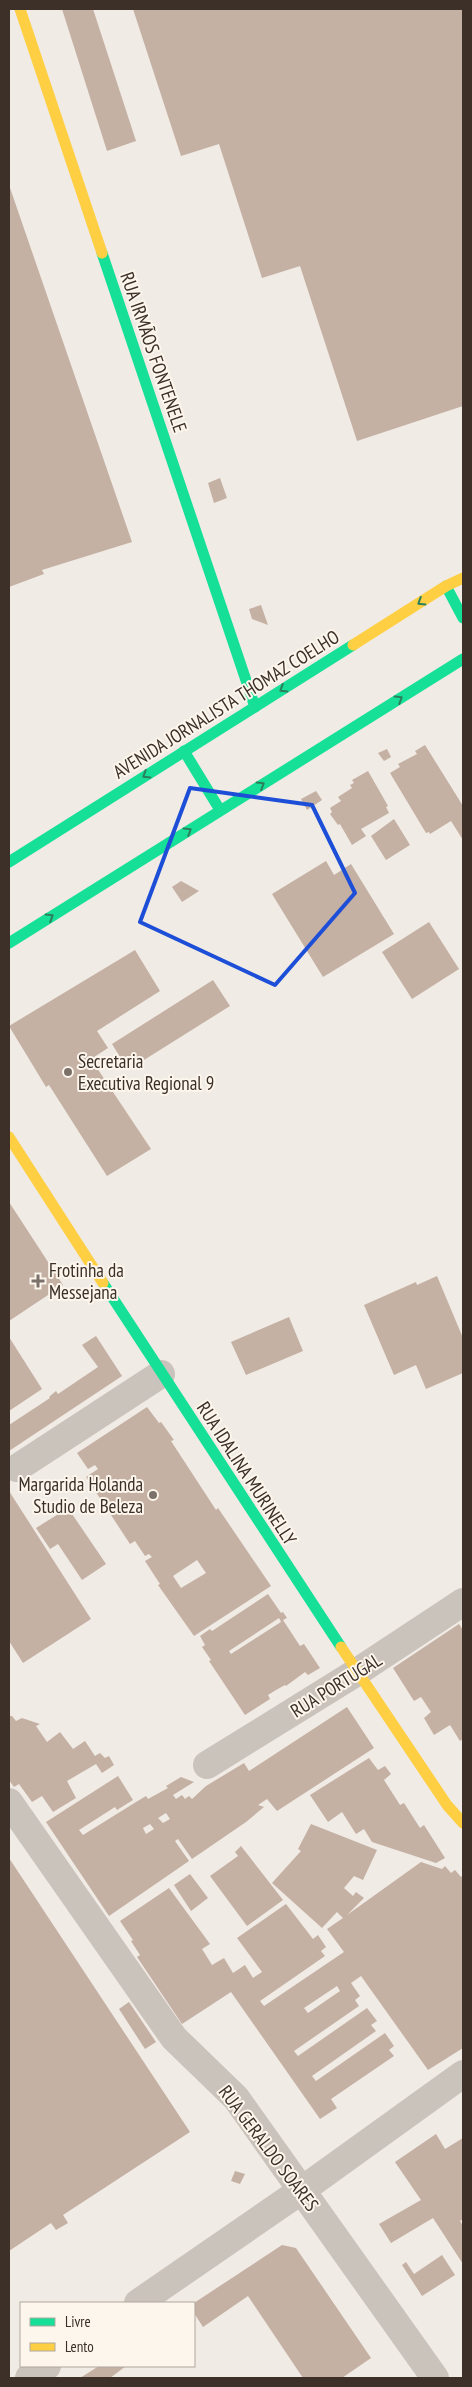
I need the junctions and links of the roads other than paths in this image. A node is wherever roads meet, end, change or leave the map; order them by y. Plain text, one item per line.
1 (20, 9) edge
2 (463, 578) edge
3 (446, 586) junction
4 (463, 618) edge
5 (463, 659) edge
6 (255, 707) junction
7 (184, 751) junction
8 (220, 810) junction
9 (9, 862) edge
10 (9, 943) edge
11 (9, 1137) edge
12 (161, 1374) junction
13 (17, 1468) dead end
14 (463, 1602) edge
15 (357, 1672) junction
16 (207, 1764) dead end
17 (9, 1802) edge
18 (463, 1823) edge
19 (463, 2074) edge
20 (302, 2190) junction
21 (139, 2302) edge
22 (46, 2367) edge
23 (29, 2378) edge
24 (435, 2378) edge

1 - 6 street, RUA IRMÃOS FONTENELE
2 - 3 street, AVENIDA JORNALISTA THOMAZ COELHO
3 - 4 street
3 -> 6 street, AVENIDA JORNALISTA THOMAZ COELHO
8 -> 5 street
6 - 7 street, AVENIDA JORNALISTA THOMAZ COELHO
7 - 8 street
7 -> 9 street, AVENIDA JORNALISTA THOMAZ COELHO
10 -> 8 street
11 - 12 street, RUA IDALINA MURINELLY
12 - 13 street
12 - 15 street, RUA IDALINA MURINELLY
14 - 15 street, RUA PORTUGAL
15 - 16 street, RUA PORTUGAL
15 - 18 street, RUA IDALINA MURINELLY
17 - 20 street, RUA GERALDO SOARES
19 - 20 street
20 - 21 street
20 - 24 street, RUA GERALDO SOARES
22 - 23 street

